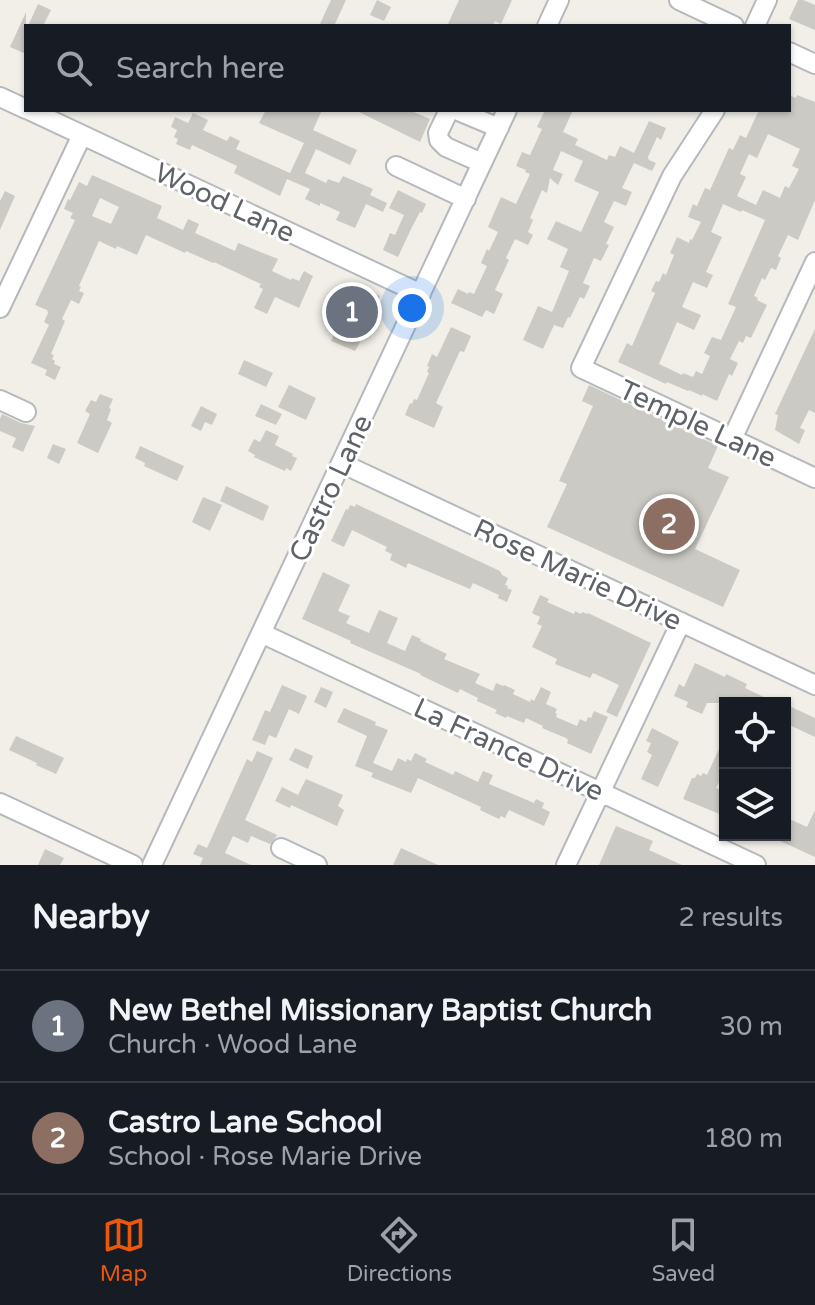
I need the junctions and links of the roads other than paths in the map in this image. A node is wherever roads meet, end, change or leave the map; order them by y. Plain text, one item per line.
1 (559, 0) edge
2 (679, 0) edge
3 (767, 0) edge
4 (548, 24) edge
5 (730, 24) edge
6 (756, 24) edge
7 (791, 53) edge
8 (815, 64) edge
9 (0, 97) edge
10 (24, 108) edge
11 (33, 112) edge
12 (448, 112) edge
13 (461, 112) edge
14 (506, 112) edge
15 (714, 112) edge
16 (499, 128) junction
17 (82, 135) junction
18 (482, 163) junction
19 (396, 166) dead end
20 (466, 199) junction
21 (815, 262) edge
22 (421, 294) junction
23 (0, 308) edge
24 (0, 400) edge
25 (26, 412) dead end
26 (732, 439) junction
27 (341, 463) junction
28 (815, 478) edge
29 (681, 622) junction
30 (261, 633) junction
31 (815, 685) edge
32 (601, 792) junction
33 (0, 803) edge
34 (281, 848) dead end
35 (133, 865) edge
36 (152, 865) edge
37 (317, 865) edge
38 (566, 865) edge
39 (756, 865) edge

1 - 4 street
2 - 5 street
3 - 6 street
7 - 8 street
9 - 10 street, Wood Lane
11 - 17 street, Wood Lane
12 - 18 street
13 - 16 street
14 - 16 street, Castro Lane
15 - 26 street, Temple Lane
16 - 18 street, Castro Lane
17 - 22 street, Wood Lane
17 - 23 street
18 - 20 street, Castro Lane
19 - 20 street
20 - 22 street, Castro Lane
21 - 26 street
22 - 27 street, Castro Lane
24 - 25 street
26 - 28 street, Temple Lane
27 - 29 street, Rose Marie Drive
27 - 30 street, Castro Lane
29 - 31 street, Rose Marie Drive
29 - 32 street
30 - 32 street, La France Drive
30 - 36 street, Castro Lane
32 - 38 street
32 - 39 street, La France Drive
33 - 35 street
34 - 37 street

